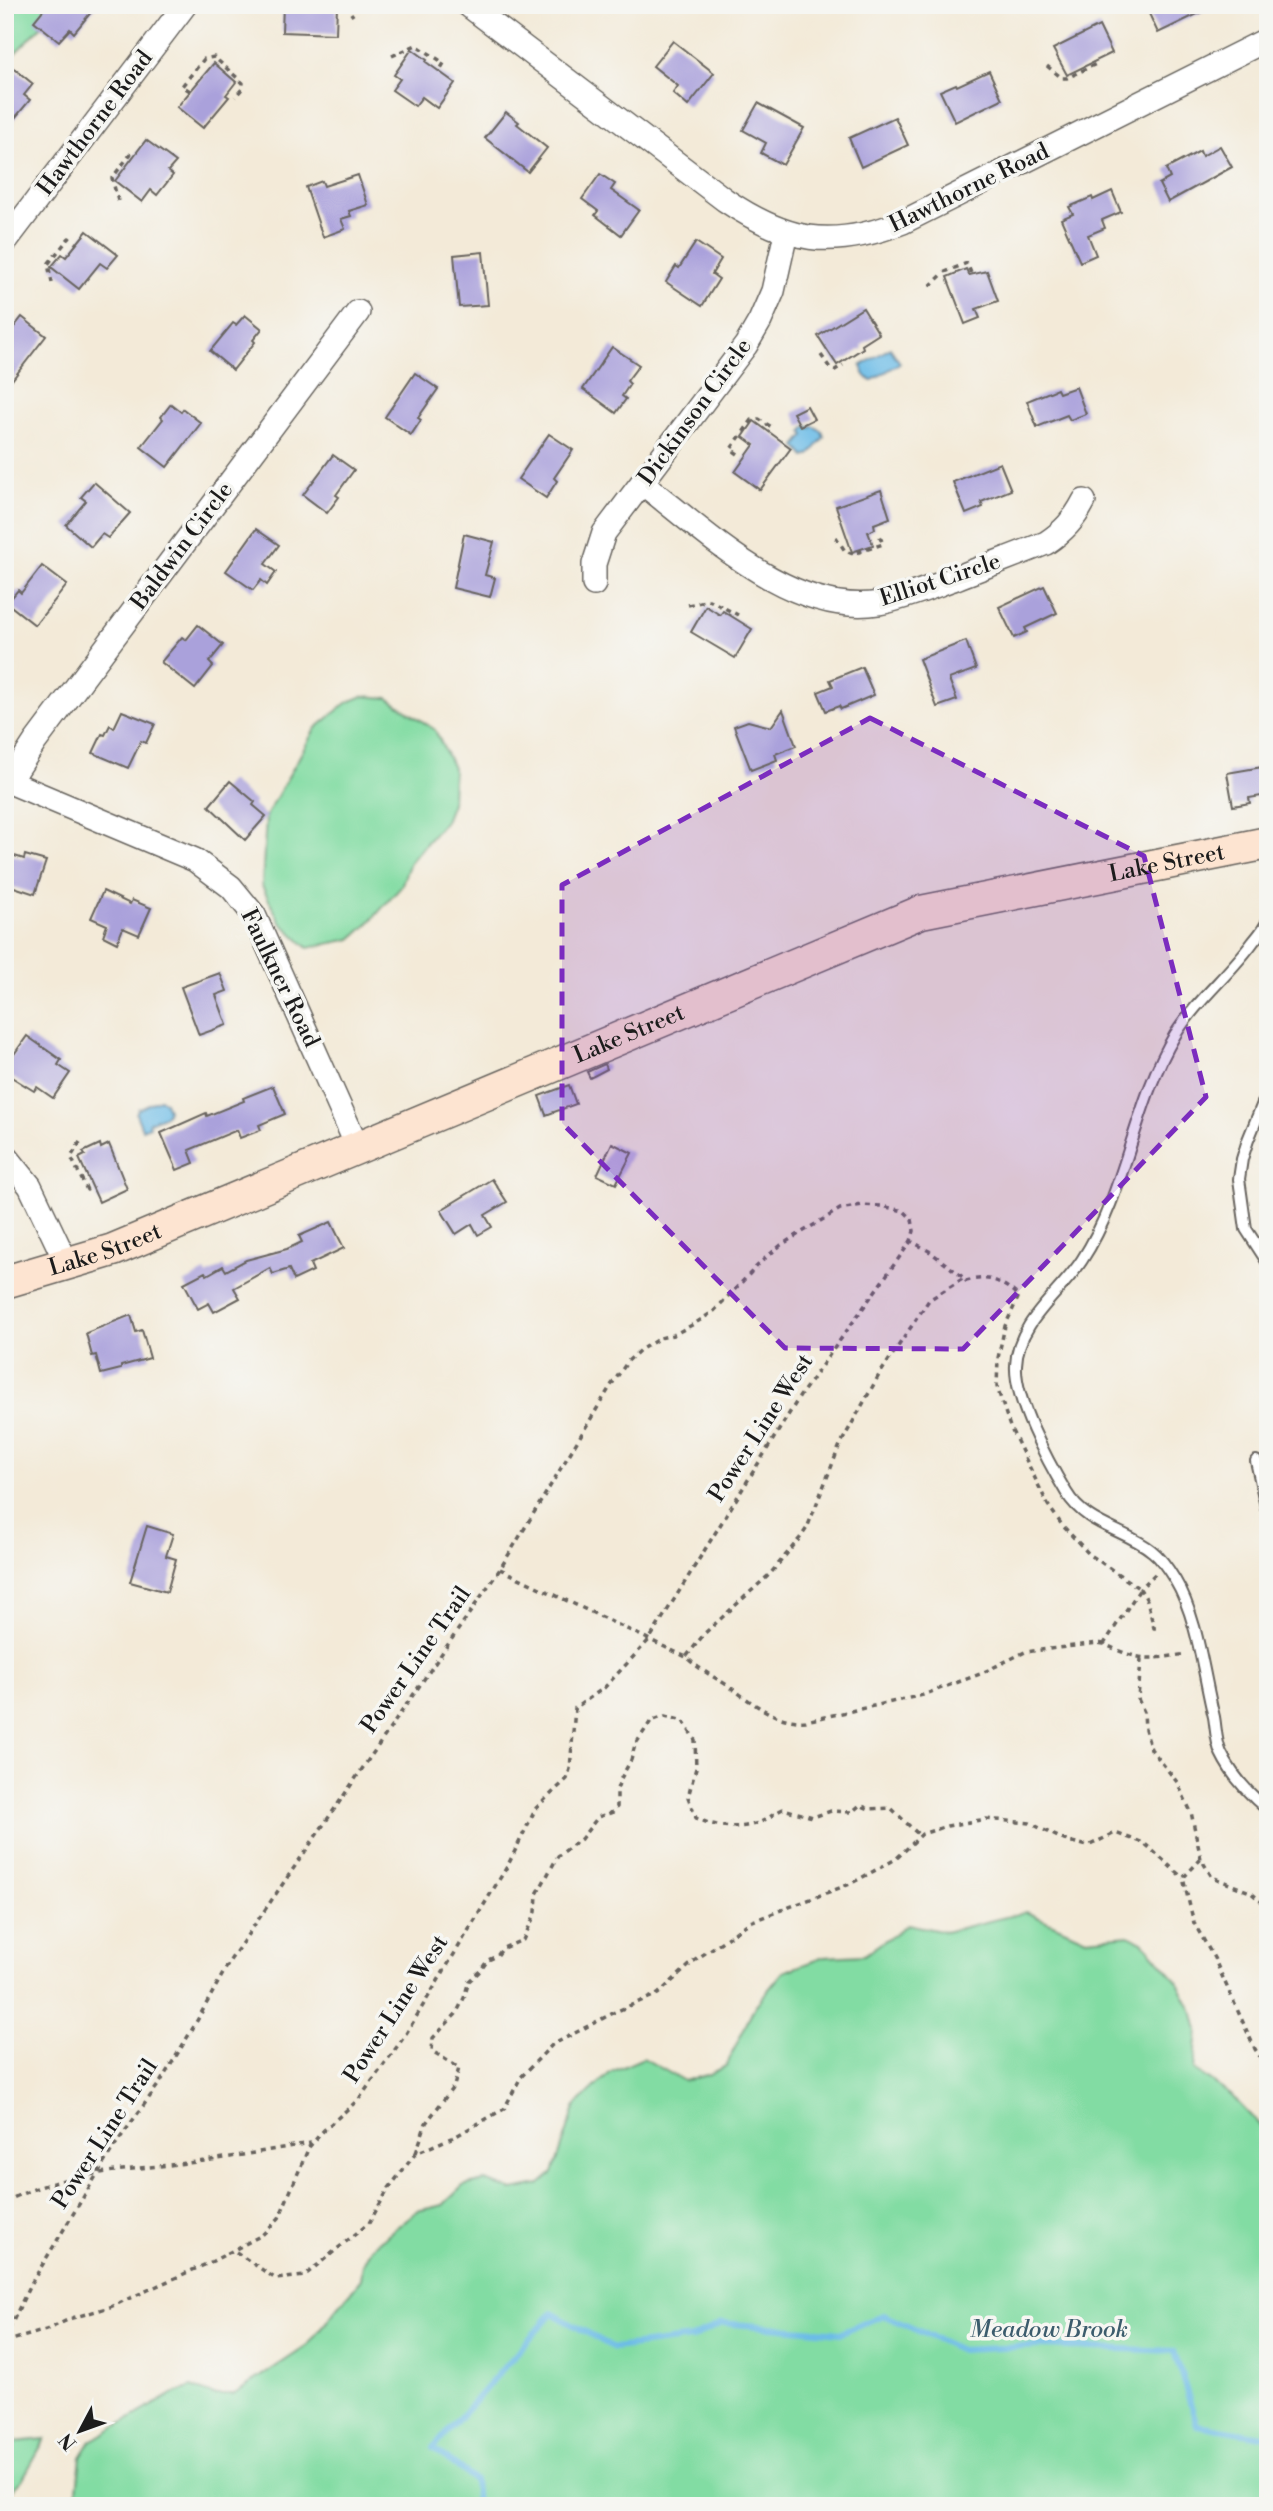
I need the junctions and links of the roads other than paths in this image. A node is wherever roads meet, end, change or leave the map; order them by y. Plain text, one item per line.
1 (185, 5) edge
2 (468, 5) edge
3 (1268, 39) edge
4 (786, 233) junction
5 (5, 242) edge
6 (358, 312) dead end
7 (642, 483) junction
8 (1084, 501) dead end
9 (594, 584) dead end
10 (7, 781) edge
11 (1268, 843) edge
12 (1268, 920) edge
13 (1268, 1091) edge
14 (358, 1148) junction
15 (5, 1155) edge
16 (1268, 1263) edge
17 (67, 1264) junction
18 (5, 1282) edge
19 (1256, 1461) dead end
20 (1268, 1516) edge
21 (1268, 1810) edge

1 - 5 street, Hawthorne Road
2 - 4 street, Hawthorne Road
3 - 4 street, Hawthorne Road
4 - 7 street, Dickinson Circle
6 - 10 street, Baldwin Circle
7 - 8 street, Elliot Circle
7 - 9 street, Dickinson Circle
10 - 14 street, Faulkner Road
11 - 14 main road, Lake Street
12 - 21 lane
13 - 16 lane
14 - 17 main road, Lake Street
15 - 17 street
17 - 18 main road, Lake Street
19 - 20 lane

